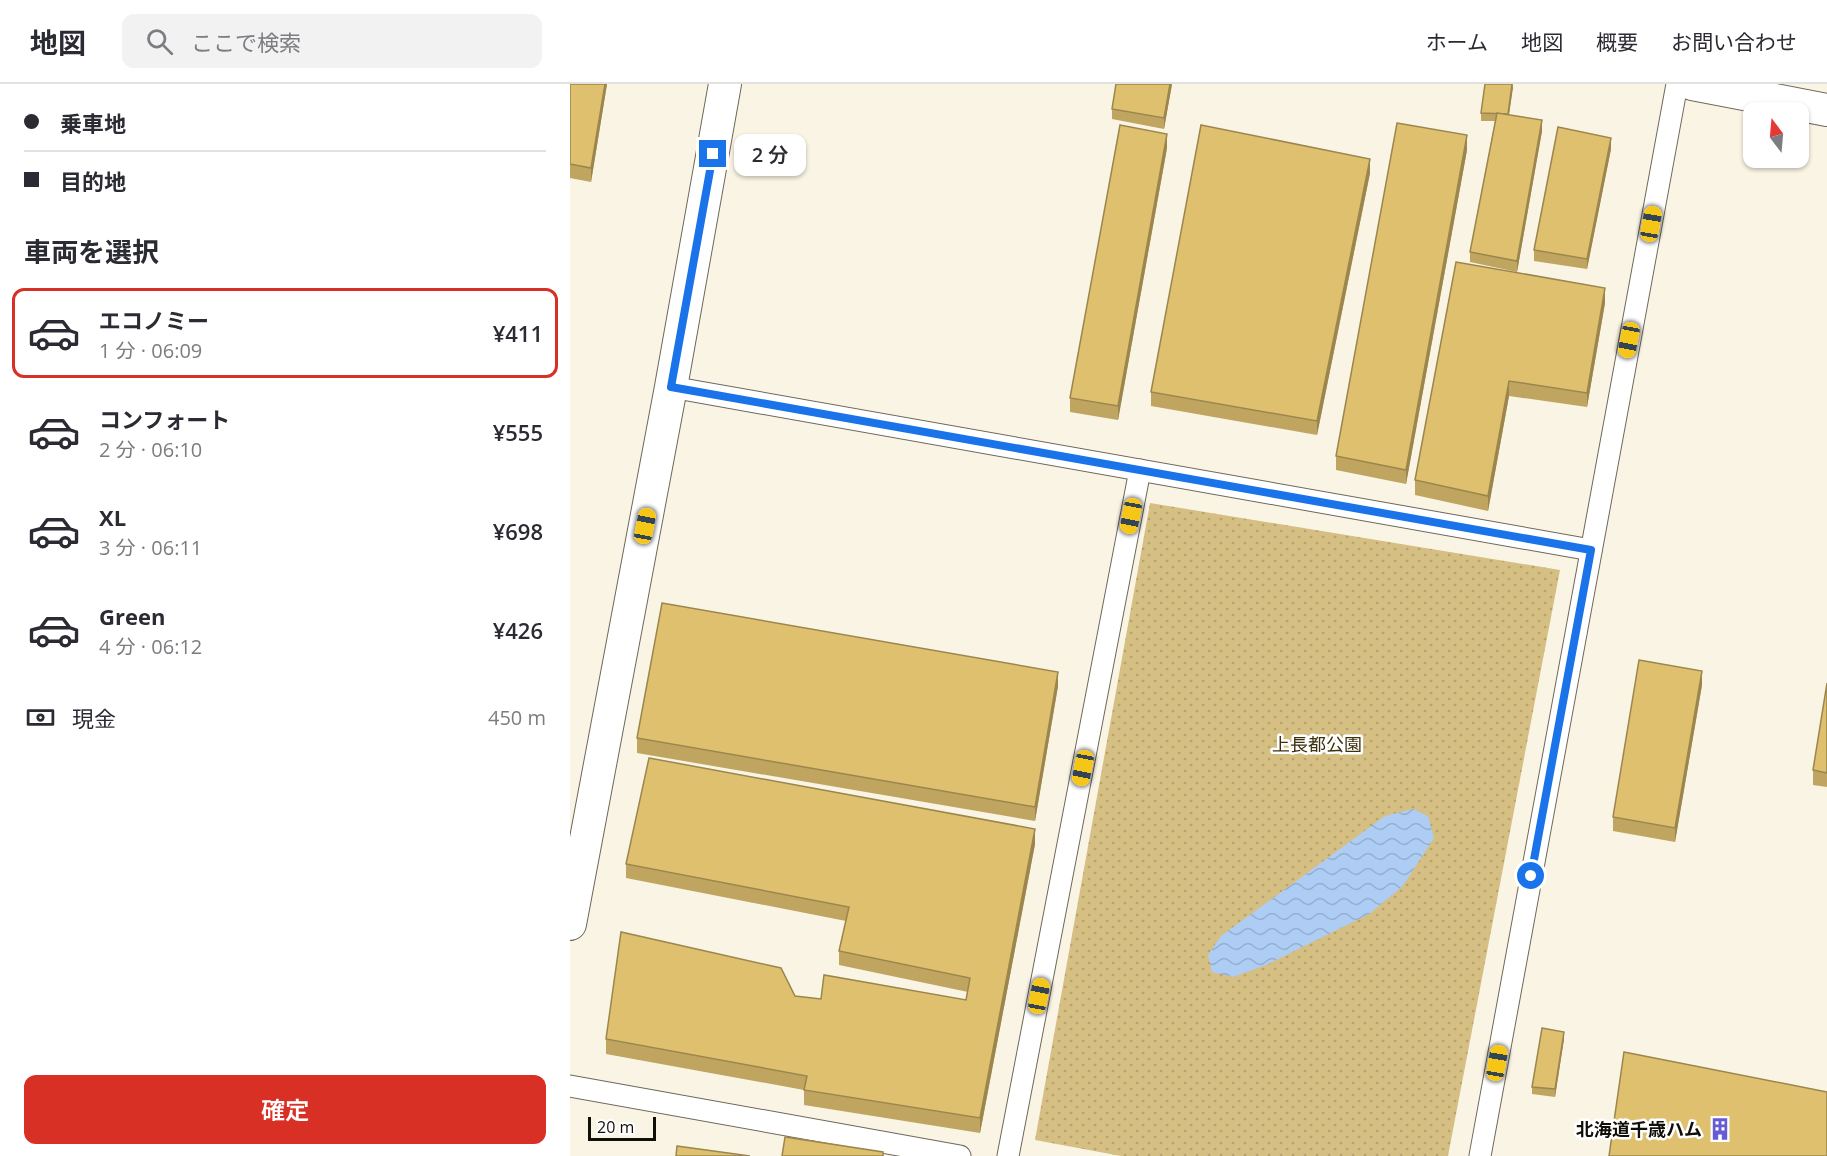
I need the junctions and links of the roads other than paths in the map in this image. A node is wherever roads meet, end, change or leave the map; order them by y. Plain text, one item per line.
1 (725, 84) edge
2 (1677, 84) edge
3 (1692, 84) edge
4 (1827, 110) edge
5 (671, 387) junction
6 (1140, 470) junction
7 (1591, 550) junction
8 (575, 870) edge
9 (570, 924) edge
10 (570, 1086) edge
11 (960, 1156) edge
12 (1008, 1156) edge
13 (1480, 1156) edge

1 - 5 street
2 - 7 street
3 - 4 street
5 - 6 street
5 - 8 street
6 - 7 street
6 - 12 street
7 - 13 street
8 - 9 street
10 - 11 street

